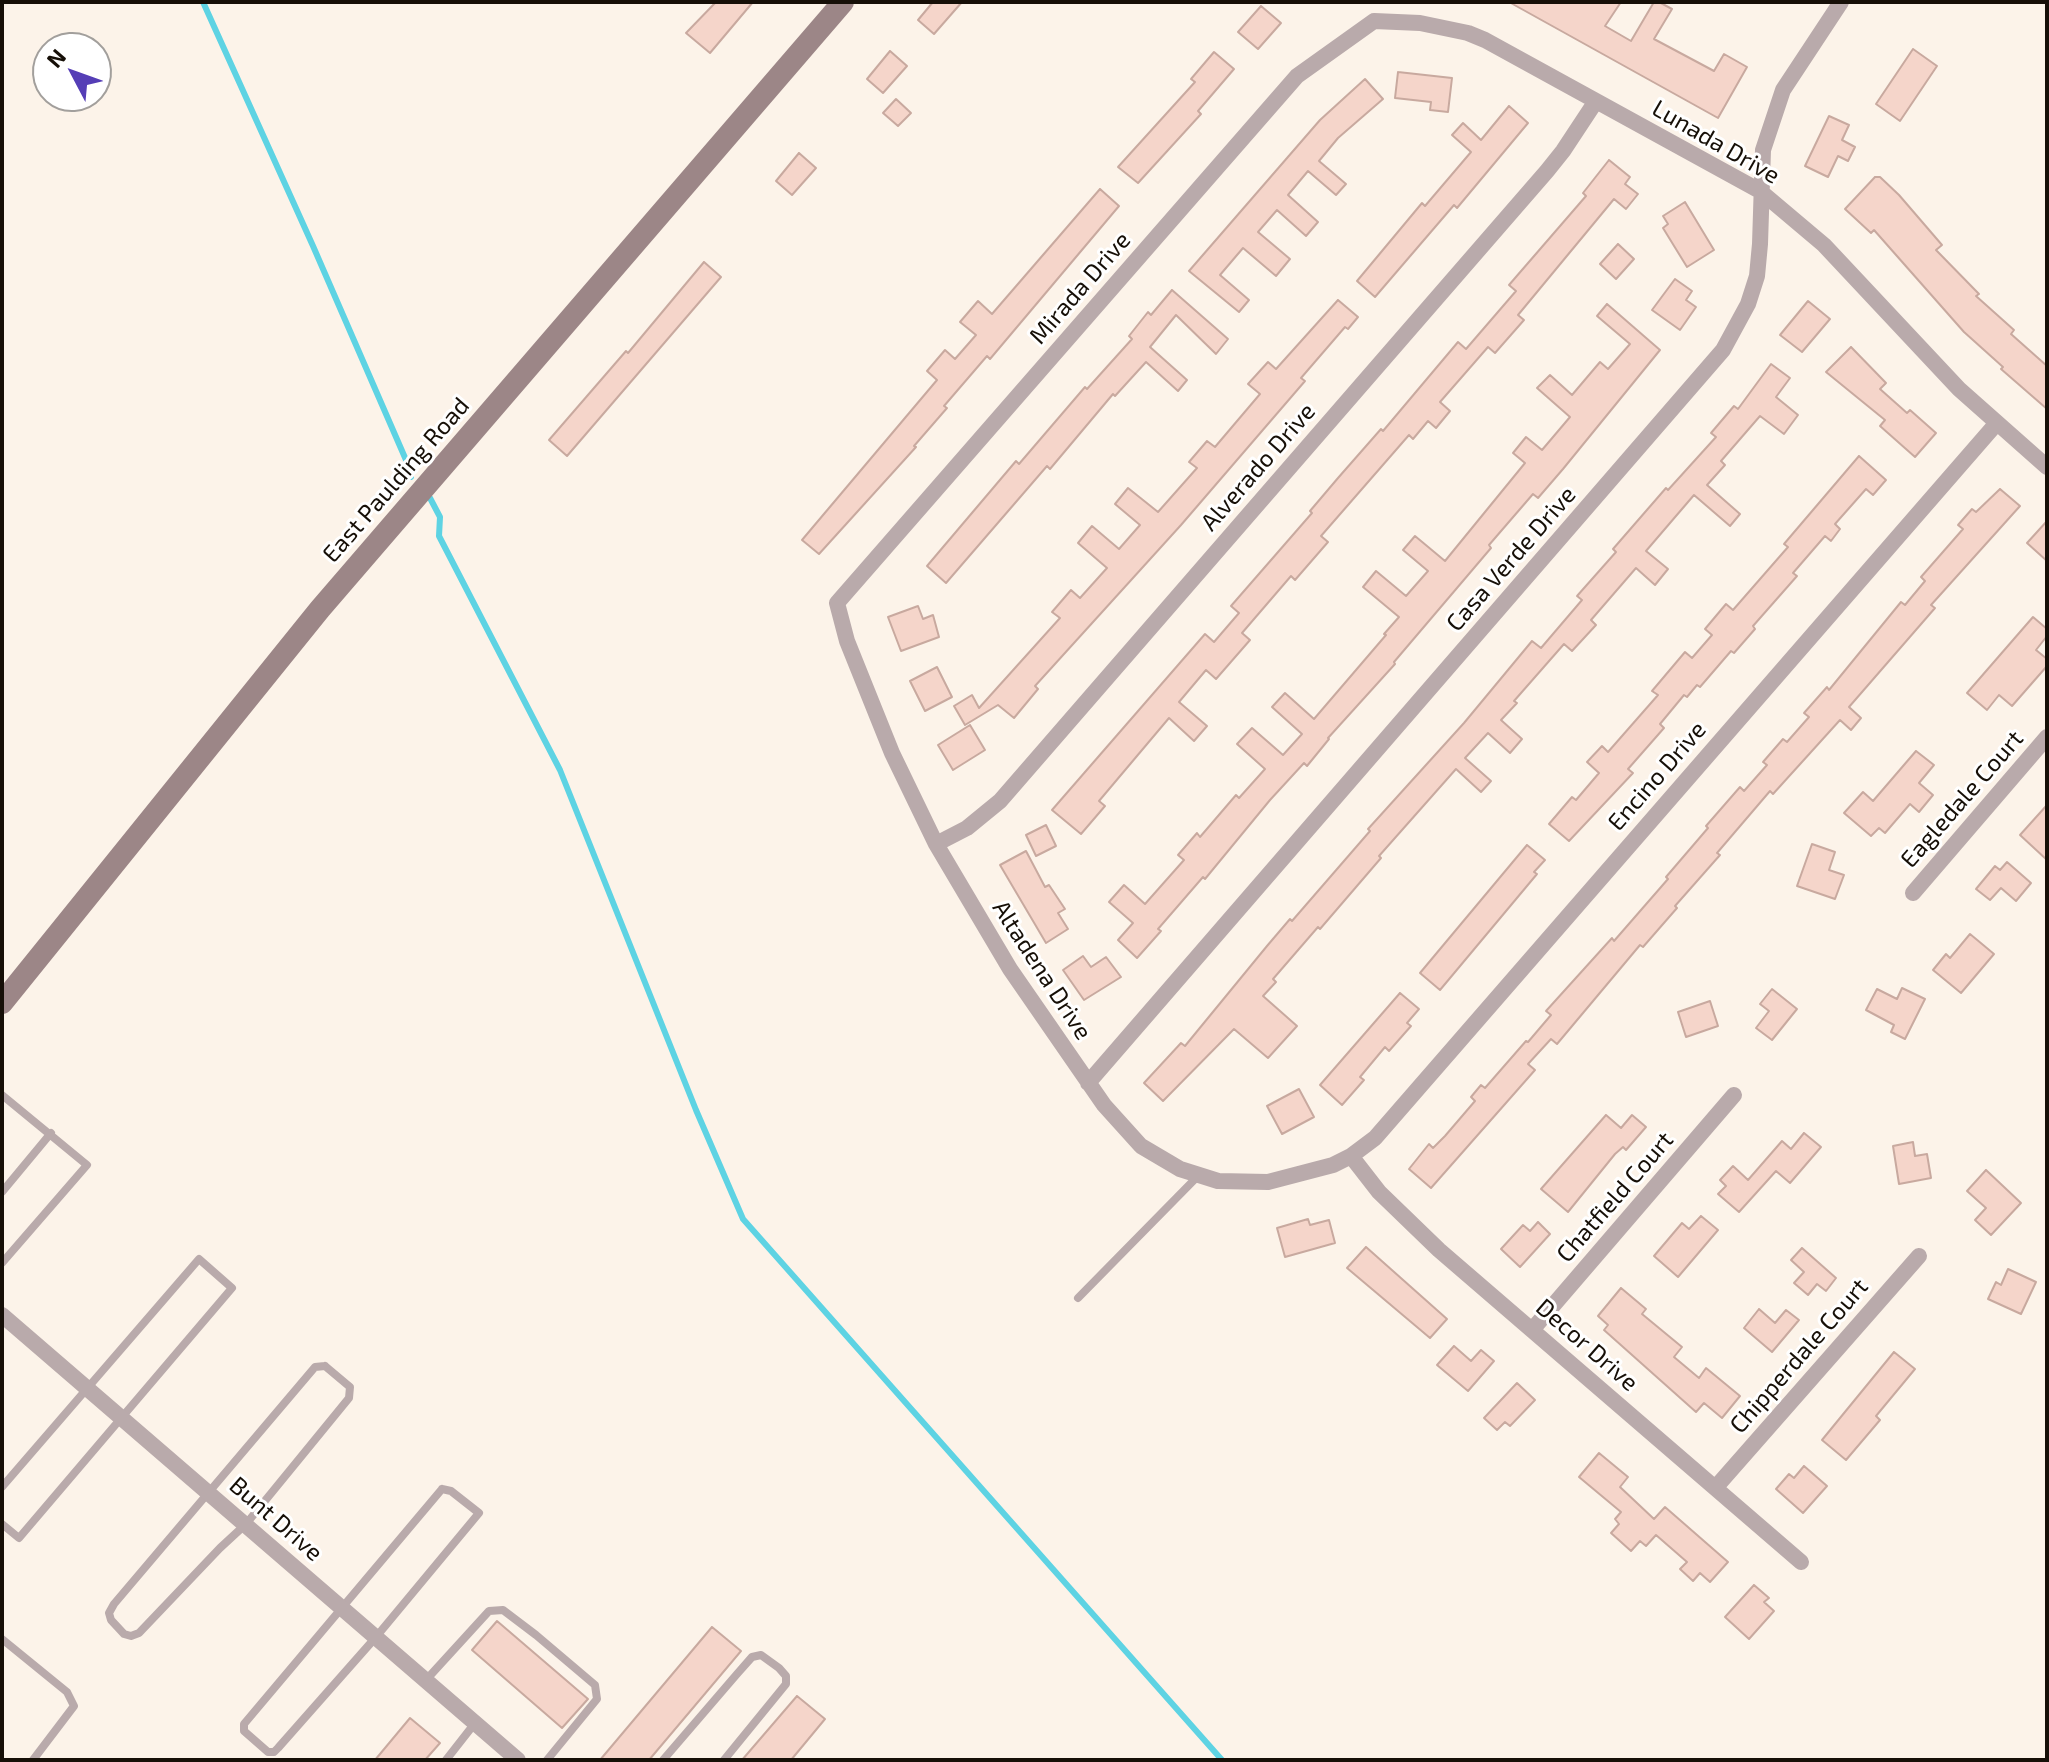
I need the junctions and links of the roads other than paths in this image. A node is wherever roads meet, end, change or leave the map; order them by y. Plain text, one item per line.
1 (843, 2) edge
2 (1841, 2) edge
3 (1374, 21) joint
4 (1596, 101) junction
5 (1760, 191) junction
6 (1996, 424) junction
7 (2047, 467) edge
8 (837, 603) joint
9 (2047, 737) edge
10 (936, 844) junction
11 (1913, 893) dead end
12 (2, 1003) edge
13 (1088, 1083) junction
14 (2, 1095) edge
15 (1734, 1095) dead end
16 (51, 1133) junction
17 (1351, 1156) junction
18 (1199, 1176) junction
19 (2, 1192) edge
20 (1919, 1256) dead end
21 (2, 1263) edge
22 (1078, 1298) dead end
23 (2, 1315) edge
24 (1532, 1330) junction
25 (89, 1388) junction
26 (122, 1417) junction
27 (2, 1487) edge
28 (1716, 1487) junction
29 (209, 1492) junction
30 (2, 1524) edge
31 (246, 1524) junction
32 (1801, 1562) dead end
33 (341, 1607) junction
34 (376, 1637) junction
35 (2, 1639) edge
36 (426, 1680) junction
37 (475, 1722) junction
38 (510, 1757) edge
39 (33, 1760) edge
40 (446, 1760) edge
41 (547, 1760) edge
42 (663, 1760) edge
43 (724, 1760) edge

1 - 12 main road, East Paulding Road
2 - 5 street, Casa Verde Drive
3 - 4 street, Lunada Drive
3 - 8 street, Mirada Drive
4 - 5 street, Lunada Drive
4 - 10 street, Alverado Drive
5 - 6 street, Lunada Drive
5 - 13 street, Casa Verde Drive
6 - 7 street, Lunada Drive
6 - 17 street, Encino Drive
8 - 10 street, Altadena Drive
9 - 11 street, Eagledale Court
10 - 13 street, Altadena Drive
13 - 18 street, Altadena Drive
14 - 16 lane
15 - 24 street, Chatfield Court
16 - 19 lane
16 - 21 lane
17 - 18 street, Altadena Drive
17 - 24 street, Decor Drive
18 - 22 lane
20 - 28 street, Chipperdale Court
23 - 25 street, Bunt Drive
24 - 28 street, Decor Drive
25 - 26 street, Bunt Drive
25 - 26 lane
25 - 27 lane
26 - 29 street, Bunt Drive
26 - 30 lane
28 - 32 street, Decor Drive
29 - 31 street, Bunt Drive
29 - 31 lane
29 - 31 lane
31 - 33 street, Bunt Drive
33 - 34 street, Bunt Drive
33 - 34 lane
33 - 34 lane
34 - 36 street, Bunt Drive
35 - 39 lane
36 - 37 street, Bunt Drive
36 - 41 lane
37 - 38 street, Bunt Drive
37 - 40 lane
42 - 43 lane

